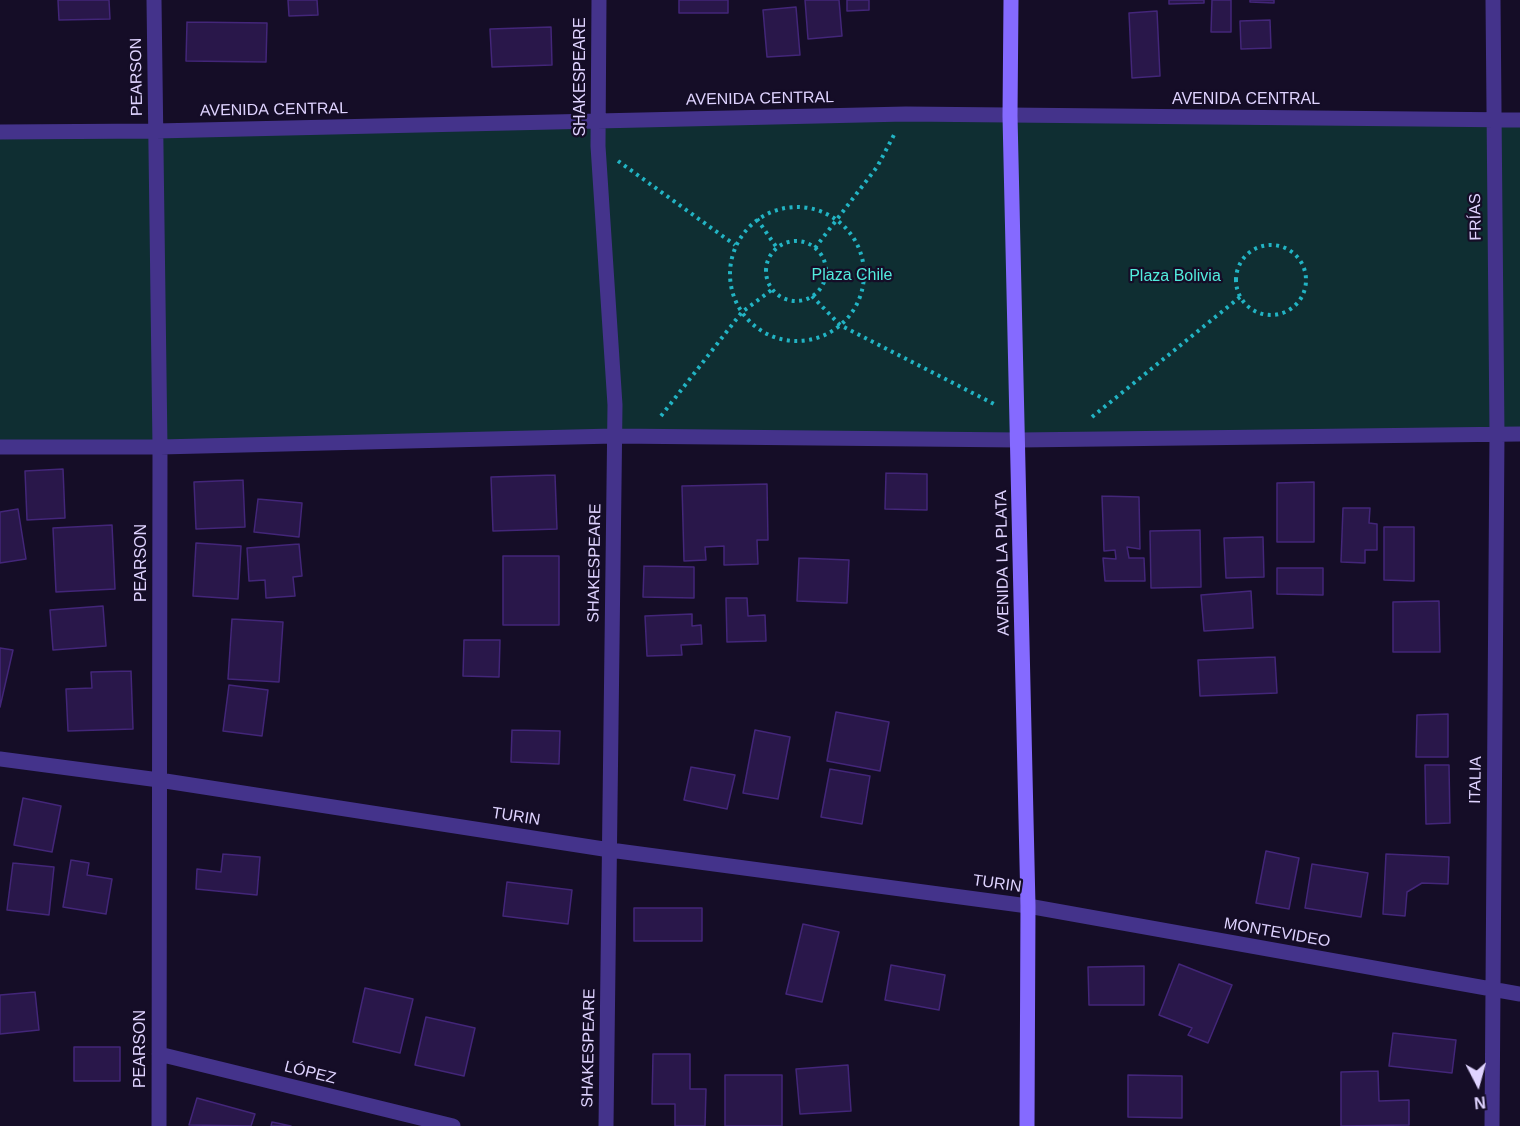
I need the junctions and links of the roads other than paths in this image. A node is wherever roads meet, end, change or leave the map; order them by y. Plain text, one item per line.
1 (154, 0) edge
2 (599, 0) edge
3 (1011, 0) edge
4 (1493, 0) edge
5 (1010, 117) junction
6 (1493, 119) junction
7 (599, 120) junction
8 (1520, 120) edge
9 (156, 131) junction
10 (0, 132) edge
11 (1497, 434) junction
12 (1520, 434) edge
13 (614, 436) junction
14 (1018, 440) junction
15 (0, 447) edge
16 (160, 447) junction
17 (0, 759) edge
18 (159, 780) junction
19 (610, 850) junction
20 (1028, 906) junction
21 (1492, 990) junction
22 (1520, 994) edge
23 (159, 1054) junction
24 (159, 1126) edge
25 (453, 1126) edge
26 (606, 1126) edge
27 (1027, 1126) edge
28 (1492, 1126) edge

1 - 9 street, PEARSON
2 - 7 street, SHAKESPEARE
3 - 5 main road, AVENIDA LA PLATA
4 - 6 street, FRÍAS
5 - 6 street, AVENIDA CENTRAL
5 - 7 street, AVENIDA CENTRAL
5 - 14 main road, AVENIDA LA PLATA
6 - 8 street, AVENIDA CENTRAL
6 - 11 street, FRÍAS
7 - 9 street, AVENIDA CENTRAL
7 - 13 street, SHAKESPEARE
9 - 10 street, AVENIDA CENTRAL
9 - 16 street, PEARSON
11 - 12 street
11 - 14 street
11 - 21 street, ITALIA
13 - 14 street
13 - 16 street
13 - 19 street, SHAKESPEARE
14 - 20 main road, AVENIDA LA PLATA
15 - 16 street
16 - 18 street, PEARSON
17 - 18 street, TURIN
18 - 19 street, TURIN
18 - 23 street, PEARSON
19 - 20 street, TURIN
19 - 26 street, SHAKESPEARE
20 - 21 street, MONTEVIDEO
20 - 27 main road, AVENIDA LA PLATA
21 - 22 street, MONTEVIDEO
21 - 28 street, ITALIA
23 - 24 street, PEARSON
23 - 25 street, LÓPEZ

